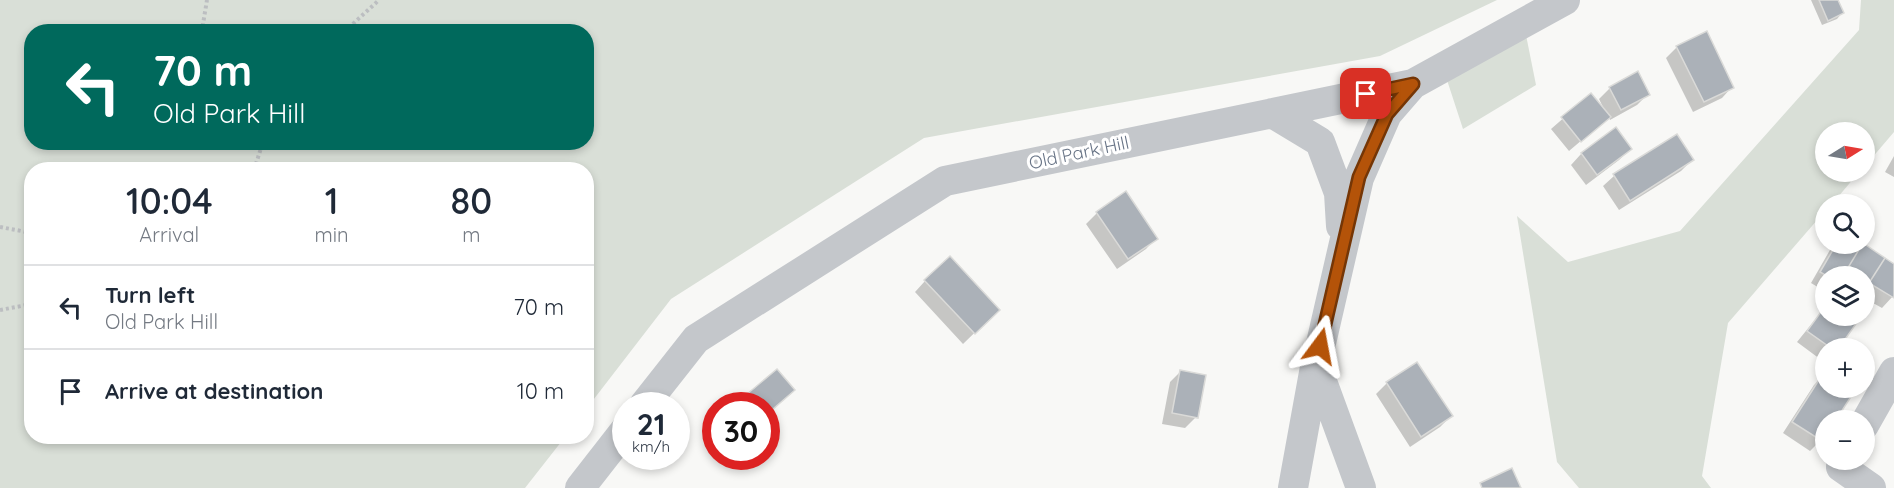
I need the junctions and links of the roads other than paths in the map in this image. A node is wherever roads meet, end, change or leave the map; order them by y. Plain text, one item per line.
1 (1565, 0) edge
2 (1413, 84) junction
3 (1272, 113) junction
4 (1342, 247) junction
5 (1316, 365) junction
6 (1894, 372) edge
7 (654, 392) edge
8 (1872, 410) edge
9 (612, 447) edge
10 (1845, 470) edge
11 (580, 488) edge
12 (1293, 488) edge
13 (1361, 488) edge
14 (1871, 488) edge

1 - 2 street, Old Park Hill
2 - 3 street, Old Park Hill
2 - 4 street
3 - 4 street
3 - 7 street, Old Park Hill
4 - 5 street
5 - 12 street
5 - 13 street
6 - 8 street
9 - 11 street
10 - 14 street

